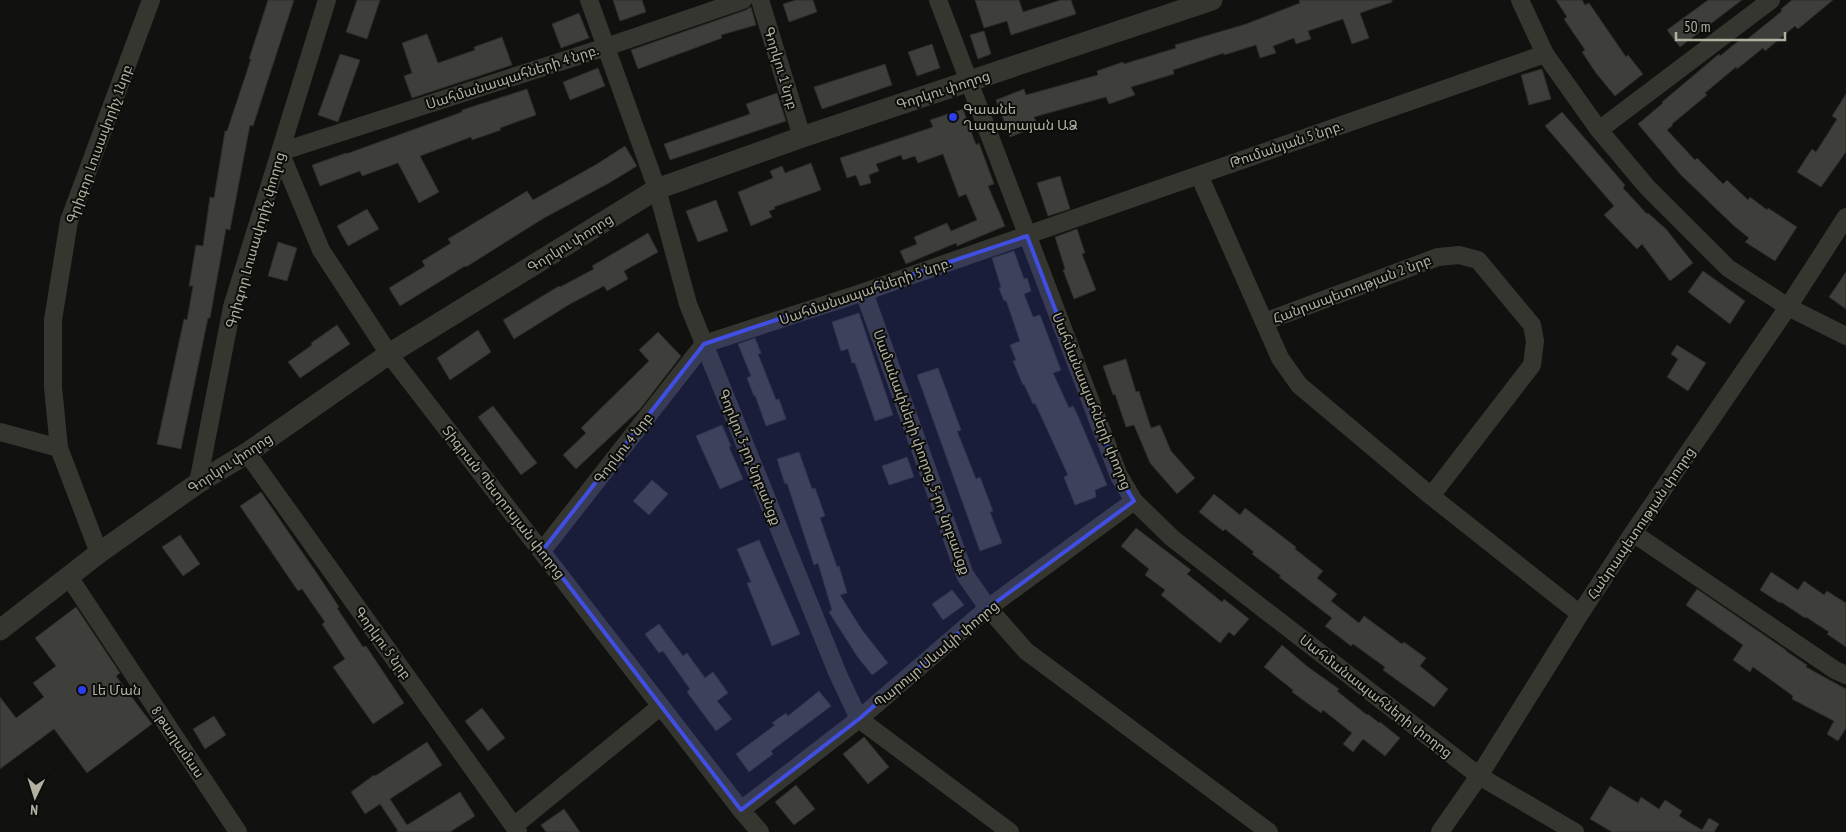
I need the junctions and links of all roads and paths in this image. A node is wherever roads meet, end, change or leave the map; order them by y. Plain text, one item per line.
1 (151, 0) edge
2 (327, 0) edge
3 (589, 0) edge
4 (743, 0) edge
5 (760, 0) edge
6 (938, 0) edge
7 (1212, 0) edge
8 (1520, 0) edge
9 (1771, 0) edge
10 (606, 47) junction
11 (1545, 54) junction
12 (969, 82) junction
13 (1599, 130) junction
14 (802, 137) junction
15 (280, 152) junction
16 (1198, 175) junction
17 (657, 189) junction
18 (1846, 217) edge
19 (1027, 236) junction
20 (864, 292) junction
21 (1788, 308) junction
22 (1264, 322) junction
23 (1846, 336) edge
24 (704, 344) junction
25 (389, 354) junction
26 (0, 432) edge
27 (59, 448) junction
28 (247, 454) junction
29 (198, 483) junction
30 (1431, 496) junction
31 (1134, 501) junction
32 (1633, 533) junction
33 (542, 551) junction
34 (99, 552) junction
35 (69, 577) junction
36 (988, 608) junction
37 (1580, 614) junction
38 (0, 630) edge
39 (1846, 675) edge
40 (661, 706) junction
41 (859, 719) junction
42 (1479, 776) junction
43 (741, 810) junction
44 (516, 829) edge
45 (238, 832) edge
46 (760, 832) edge
47 (1010, 832) edge
48 (1269, 832) edge
49 (1440, 832) edge
50 (1575, 832) edge

1 - 27 street, Գրիգոր Լուսավորիչ 1նրբ
2 - 15 street, Գրիգոր Լուսավորիչ փողոց
3 - 10 street, Գորկու 3-րդ նրբանցք
4 - 10 street, Սահմանապահների 4 նրբ.
5 - 14 street, Գորկու 1 նրբ
6 - 12 street, Սահմանապահների փողոց
7 - 12 street, Գորկու փողոց
8 - 11 street
9 - 13 street
10 - 15 street, Սահմանապահների 4 նրբ.
10 - 17 street, Գորկու 3-րդ նրբանցք
11 - 13 street
11 - 16 street, Թումանյան 5 նրբ.
12 - 14 street, Գորկու փողոց
12 - 19 street, Սահմանապահների փողոց
13 - 21 street
14 - 17 street, Գորկու փողոց
15 - 25 street, Տիգրան Պետրոսյան փողոց
15 - 29 street, Գրիգոր Լուսավորիչ փողոց
16 - 19 street, Թումանյան 5 նրբ.
16 - 22 street, Հանրապետության 2 նրբ
17 - 24 street, Գորկու 3-րդ նրբանցք
17 - 25 street, Գորկու փողոց
18 - 21 street, Հանրապետության փողոց
19 - 20 street, Սահմանապահների 5 նրբ.
19 - 31 street, Սահմանապահների փողոց
20 - 24 street, Սահմանապահների 5 նրբ.
20 - 36 street, Սամանափների փողոց, 5-րդ նրբանցք
21 - 23 street
21 - 32 street, Հանրապետության փողոց
22 - 30 street, Հանրապետության 2 նրբ
22 - 30 street, Հանրապետության 2 նրբ
24 - 33 street, Գորկու 4 նրբ
24 - 41 street, Գորկու 3-րդ նրբանցք
25 - 28 street, Գորկու փողոց
25 - 33 street, Տիգրան Պետրոսյան փողոց
26 - 27 street
27 - 34 street, Գրիգոր Լուսավորիչ 1նրբ
28 - 29 street, Գորկու փողոց
28 - 44 street, Գորկու 5 նրբ
29 - 34 street, Գորկու փողոց
30 - 37 street, Հանրապետության 2 նրբ
31 - 36 street, Պարույր Սևակի փողոց
31 - 42 street, Սահմանապահների փողոց
32 - 37 street, Հանրապետության փողոց
32 - 39 street
33 - 40 street, Տիգրան Պետրոսյան փողոց
34 - 35 street, Գորկու փողոց
35 - 38 street, Գորկու փողոց
35 - 45 street, 8 թաղամաս
36 - 41 street, Պարույր Սևակի փողոց
36 - 48 street, Սամանափների փողոց, 5-րդ նրբանցք
37 - 42 street, Հանրապետության փողոց
40 - 43 street, Տիգրան Պետրոսյան փողոց
40 - 44 street
41 - 43 street, Պարույր Սևակի փողոց
41 - 47 street
42 - 49 street, Հանրապետության փողոց
42 - 50 street, Սահմանապահների փողոց
43 - 46 street, Տիգրան Պետրոսյան փողոց

